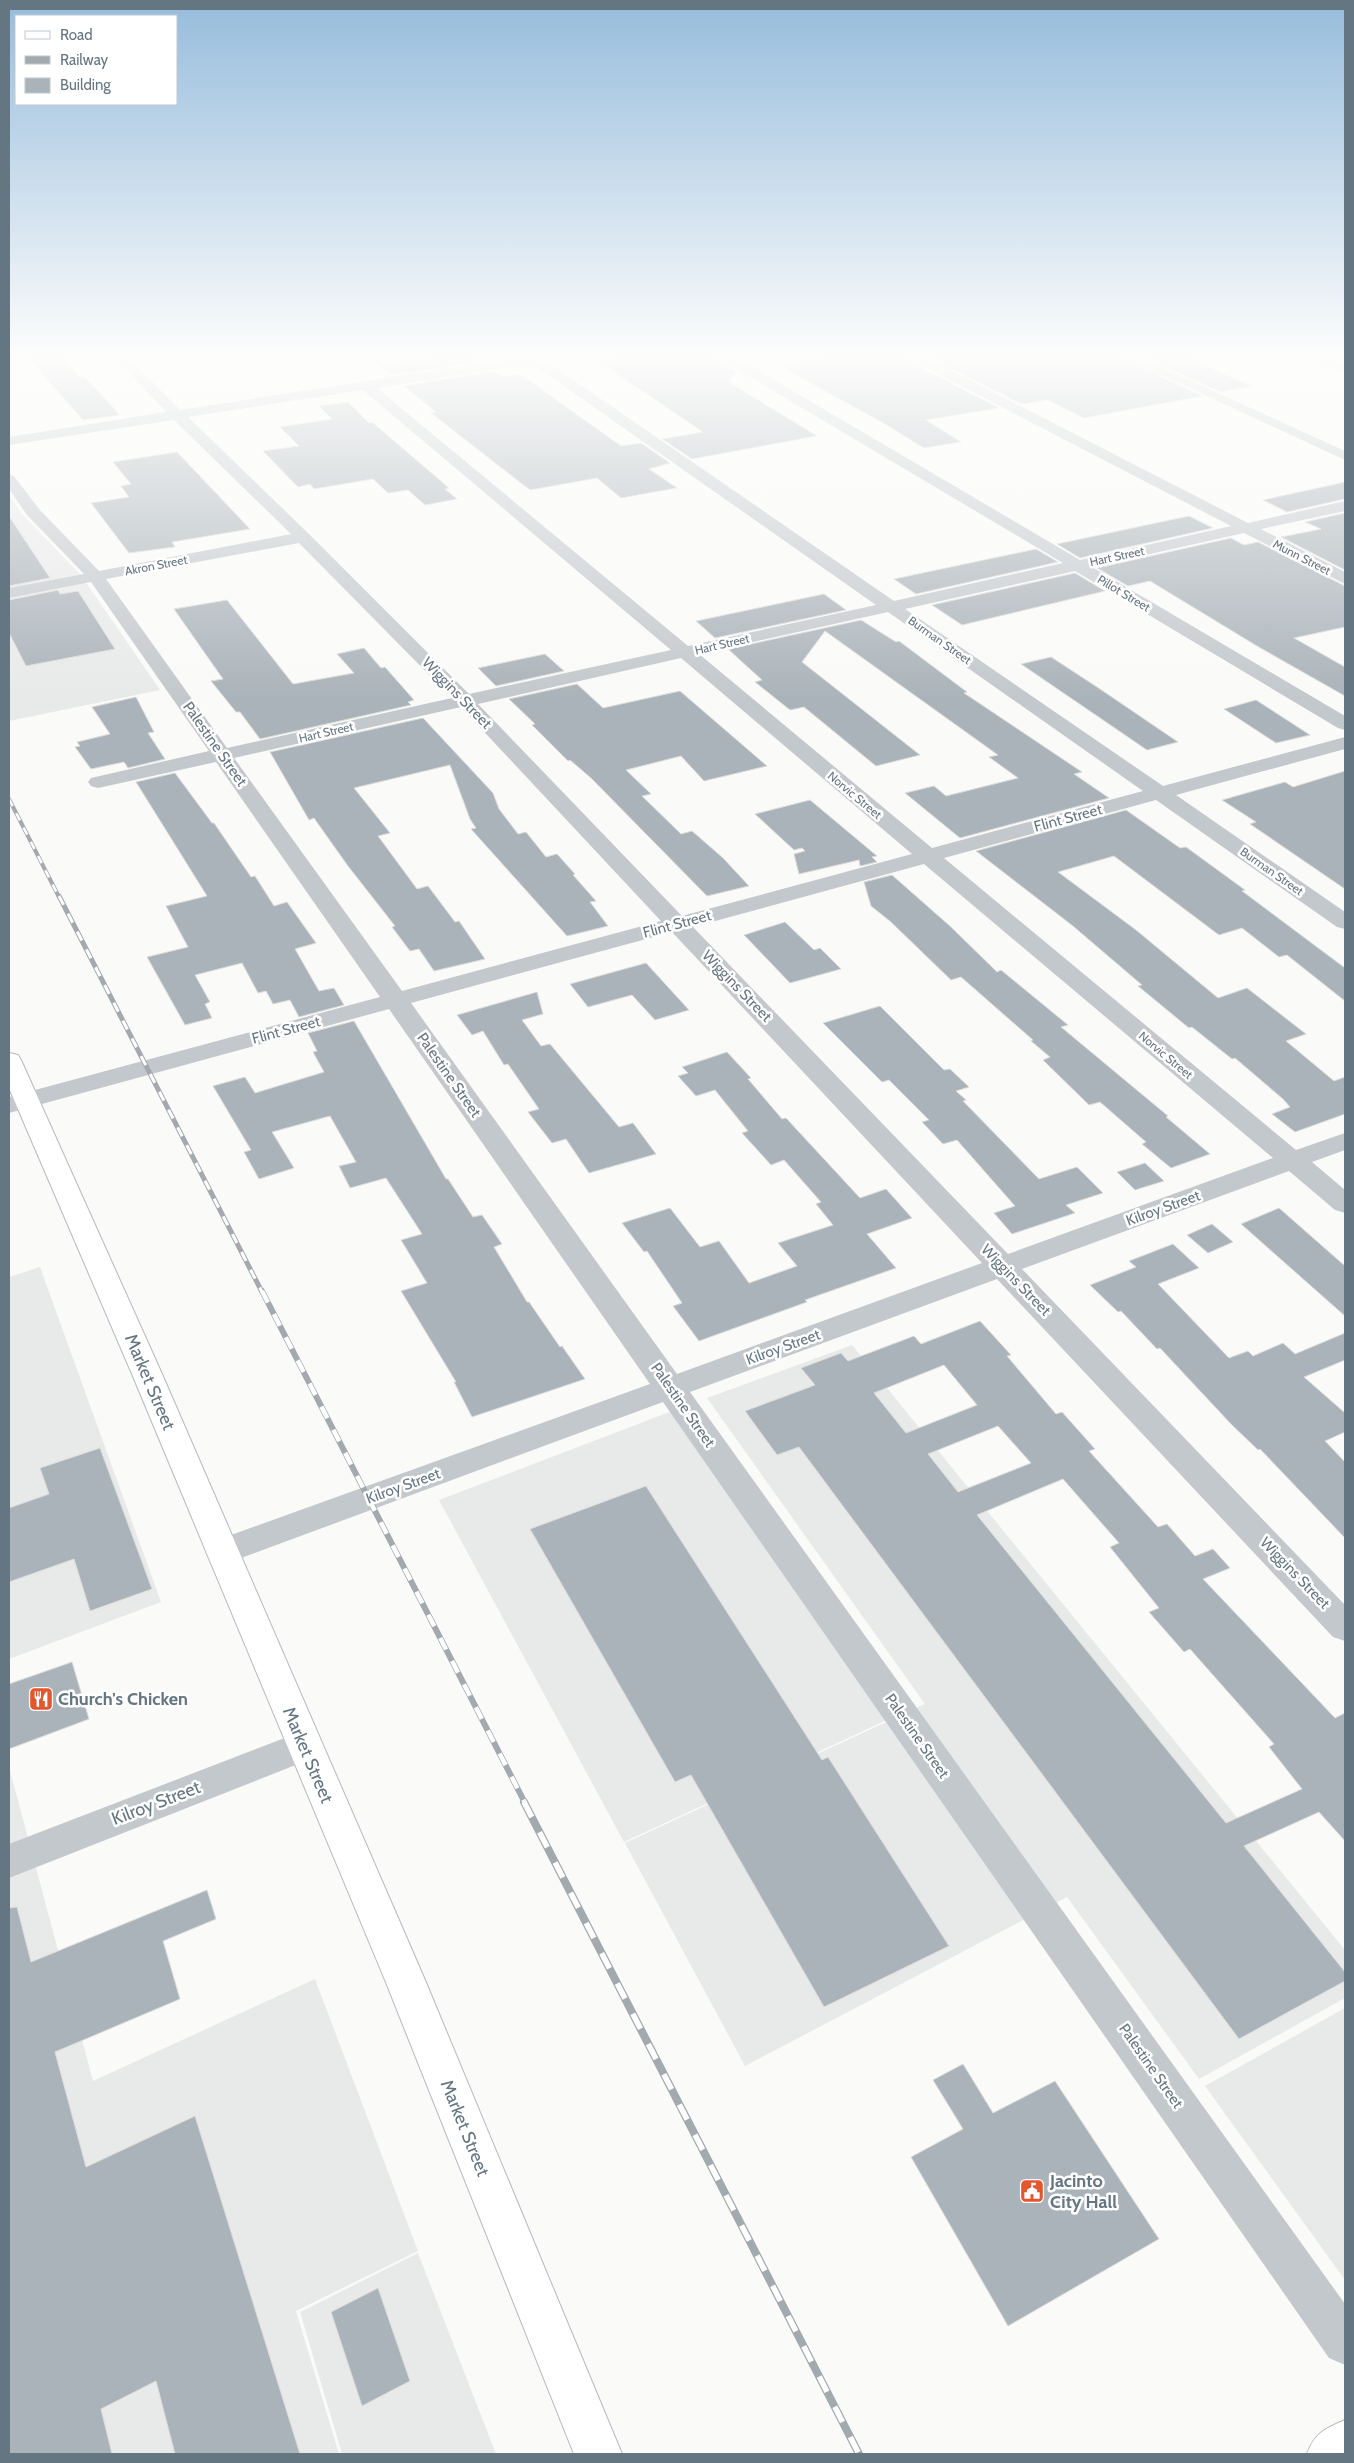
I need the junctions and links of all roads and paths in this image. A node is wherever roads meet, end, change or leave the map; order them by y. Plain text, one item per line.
1 (233, 470) edge
2 (467, 470) edge
3 (687, 470) edge
4 (917, 470) edge
5 (1134, 470) edge
6 (9, 479) edge
7 (1345, 506) edge
8 (1246, 528) junction
9 (303, 538) junction
10 (1078, 565) junction
11 (96, 576) junction
12 (1345, 579) edge
13 (9, 593) edge
14 (891, 606) junction
15 (684, 652) junction
16 (465, 701) junction
17 (1345, 724) edge
18 (1345, 743) edge
19 (222, 755) junction
20 (98, 782) dead end
21 (1160, 793) junction
22 (928, 856) junction
23 (1345, 922) edge
24 (677, 924) junction
25 (396, 1000) junction
26 (9, 1060) edge
27 (17, 1103) edge
28 (1345, 1141) edge
29 (1292, 1160) junction
30 (1345, 1204) edge
31 (1003, 1266) junction
32 (671, 1388) junction
33 (221, 1552) junction
34 (1345, 1627) edge
35 (303, 1746) junction
36 (9, 1861) edge
37 (1345, 2342) edge
38 (1345, 2444) edge
39 (598, 2454) edge
40 (1331, 2454) edge

1 - 9 street, Wiggins Street
2 - 15 street, Norvic Street
3 - 14 street, Burman Street
4 - 10 street, Pillot Street
5 - 8 street, Munn Street
6 - 11 street, Palestine Street
7 - 8 street, Hart Street
8 - 10 street, Hart Street
8 - 12 street, Munn Street
9 - 11 street, Akron Street
9 - 16 street, Wiggins Street
10 - 14 street, Hart Street
10 - 17 street, Pillot Street
11 - 13 street, Akron Street
11 - 19 street, Palestine Street
14 - 15 street, Hart Street
14 - 21 street, Burman Street
15 - 16 street, Hart Street
15 - 22 street, Norvic Street
16 - 19 street, Hart Street
16 - 24 street, Wiggins Street
18 - 21 street, Flint Street
19 - 20 street, Hart Street
19 - 25 street, Palestine Street
21 - 22 street, Flint Street
21 - 23 street, Burman Street
22 - 24 street, Flint Street
22 - 29 street, Norvic Street
24 - 25 street, Flint Street
24 - 31 street, Wiggins Street
25 - 27 street, Flint Street
25 - 32 street, Palestine Street
26 - 27 main road, Market Street
27 - 33 main road, Market Street
28 - 29 street, Kilroy Street
29 - 30 street, Norvic Street
29 - 31 street, Kilroy Street
31 - 32 street, Kilroy Street
31 - 34 street, Wiggins Street
32 - 33 street, Kilroy Street
32 - 37 street, Palestine Street
33 - 35 main road, Market Street
35 - 36 street, Kilroy Street
35 - 39 main road, Market Street
38 - 40 main road

